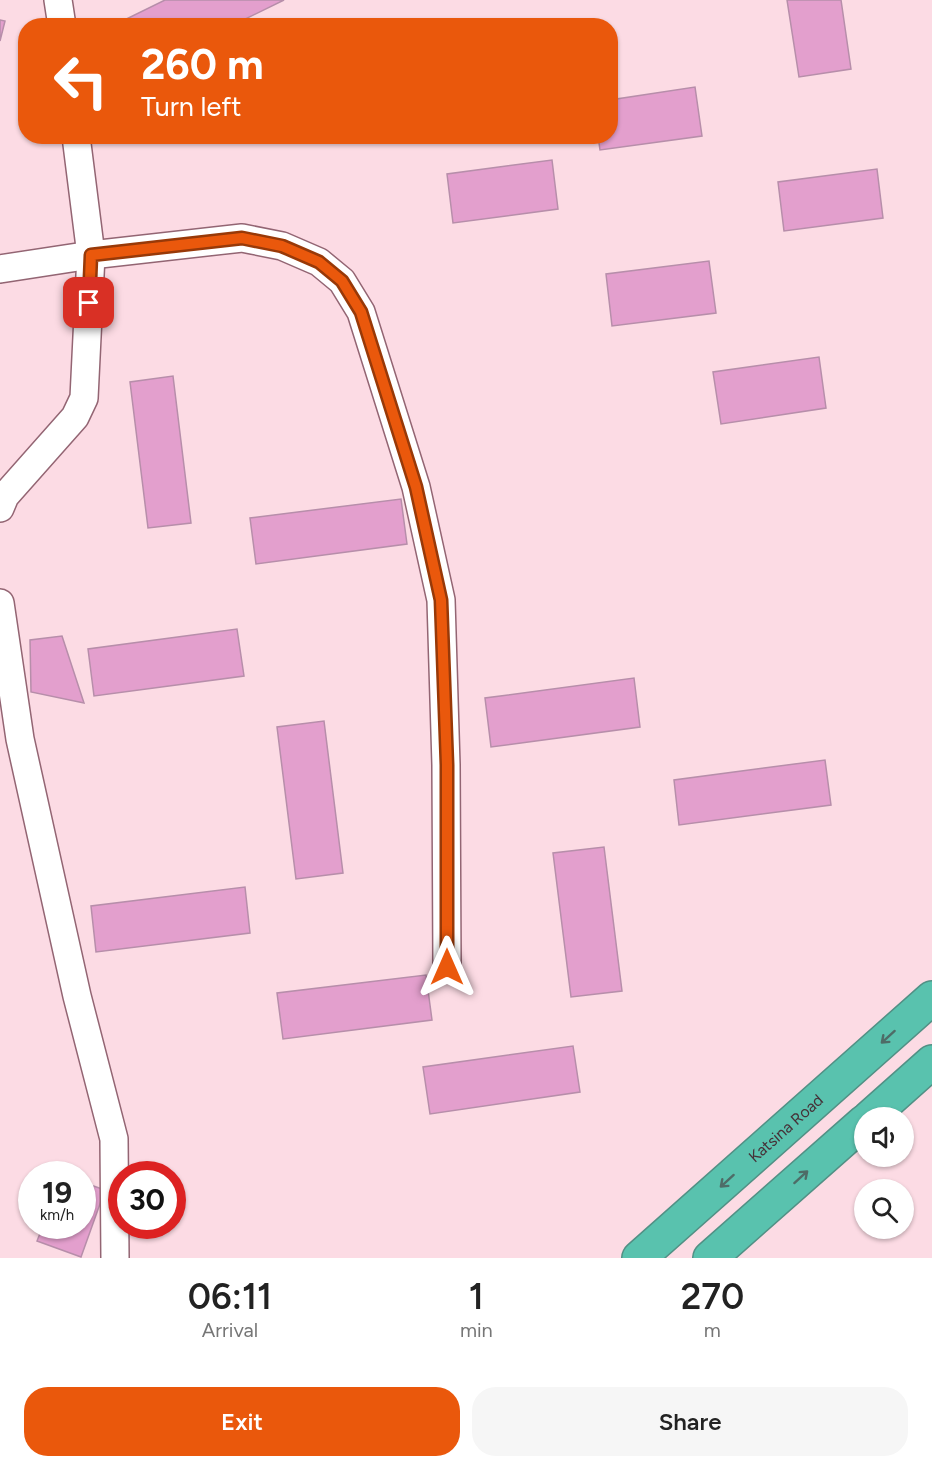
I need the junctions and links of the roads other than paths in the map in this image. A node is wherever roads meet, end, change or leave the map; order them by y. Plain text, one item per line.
1 (58, 0) edge
2 (61, 18) edge
3 (77, 144) edge
4 (91, 255) junction
5 (0, 268) edge
6 (0, 508) edge
7 (0, 603) edge
8 (447, 967) dead end
9 (932, 998) edge
10 (932, 1062) edge
11 (881, 1107) edge
12 (854, 1131) edge
13 (115, 1258) edge
14 (639, 1258) edge
15 (710, 1258) edge

1 - 2 street
3 - 4 street
4 - 5 street
4 - 6 street
4 - 8 street
7 - 13 street
9 -> 14 highway, Katsina Road
10 - 11 highway
15 -> 12 highway

